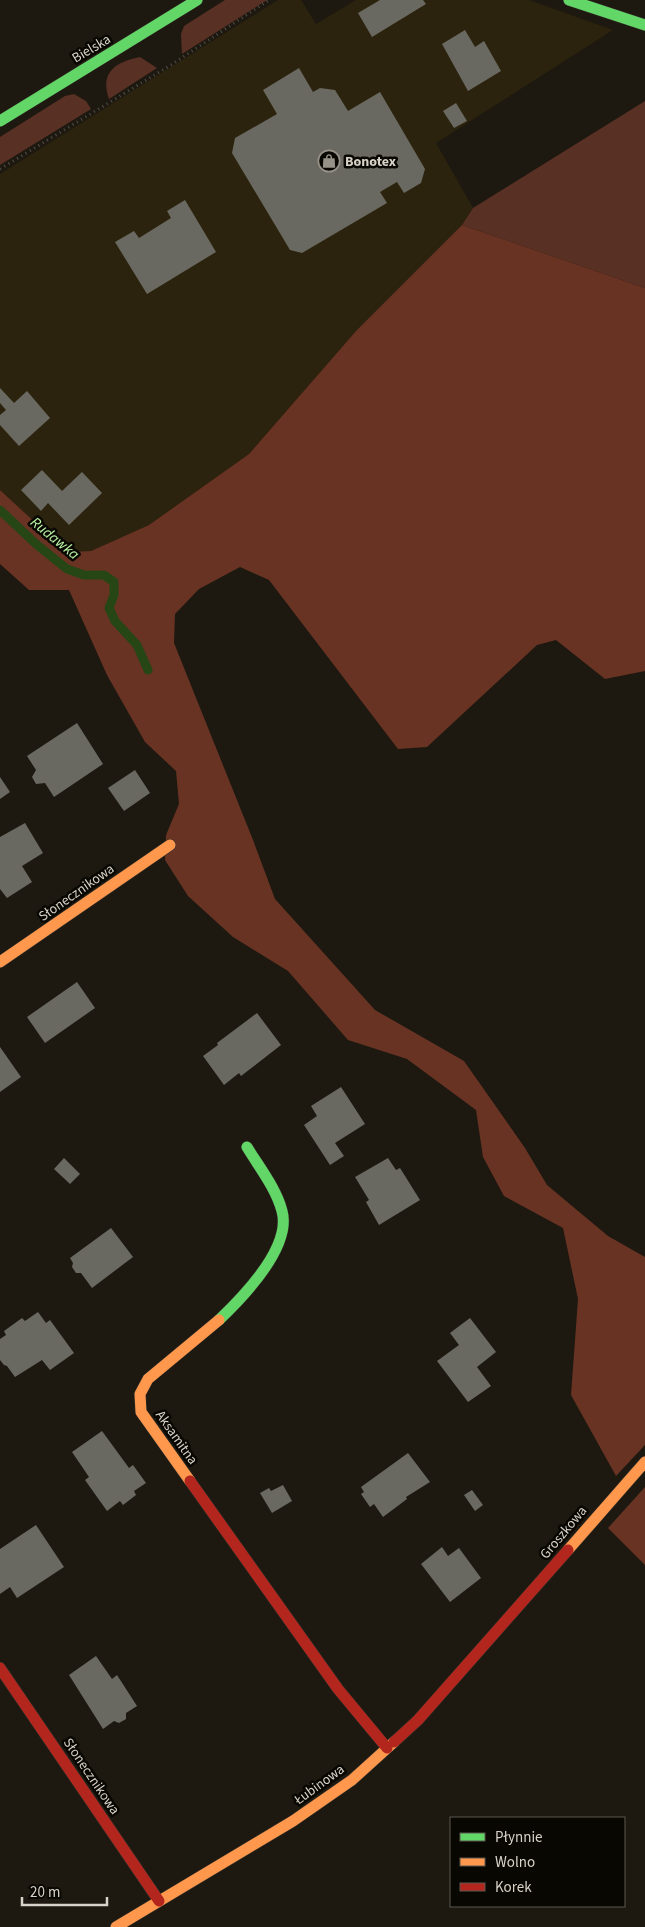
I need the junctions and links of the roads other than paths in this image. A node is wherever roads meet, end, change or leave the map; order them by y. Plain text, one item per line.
1 (196, 0) edge
2 (568, 0) edge
3 (645, 25) edge
4 (0, 121) edge
5 (170, 846) dead end
6 (0, 962) edge
7 (247, 1147) dead end
8 (645, 1462) edge
9 (506, 1622) joint
10 (0, 1668) edge
11 (387, 1748) junction
12 (159, 1902) junction
13 (116, 1927) edge

1 - 4 street, Bielska
2 - 3 street
5 - 6 street, Słonecznikowa
7 - 11 street, Aksamitna
8 - 9 street, Groszkowa
9 - 11 street, Łubinowa
10 - 12 street, Słonecznikowa
11 - 12 street, Łubinowa
12 - 13 street, Łubinowa

